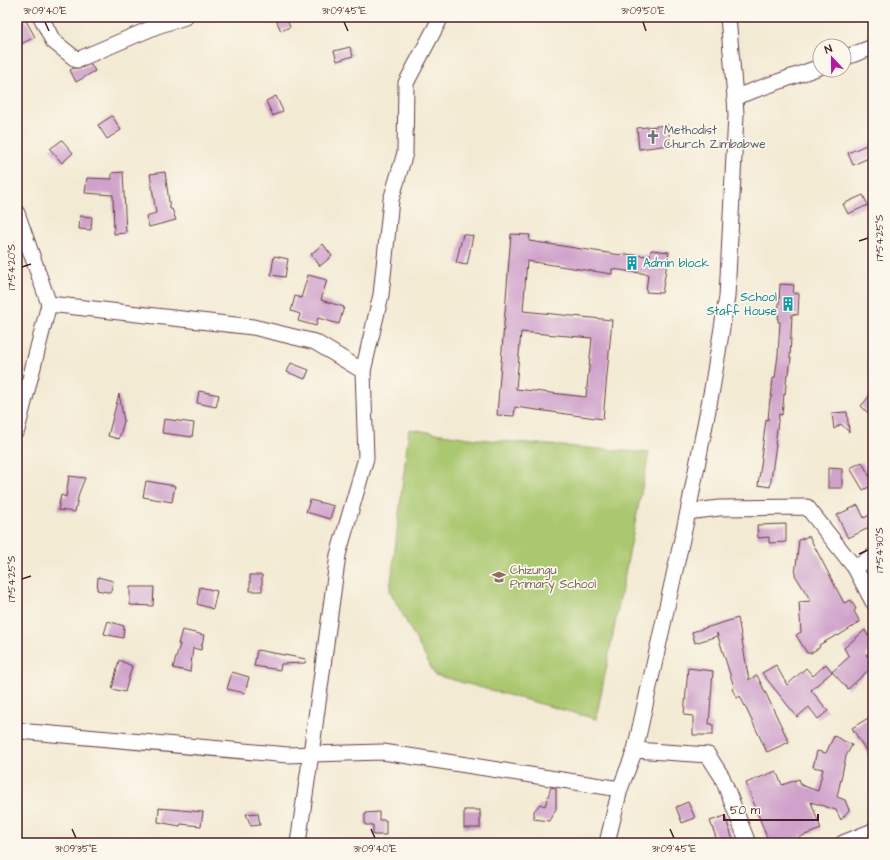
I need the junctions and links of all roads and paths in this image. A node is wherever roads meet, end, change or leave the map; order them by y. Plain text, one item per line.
1 (41, 17) edge
2 (186, 17) edge
3 (441, 17) edge
4 (728, 17) edge
5 (873, 47) edge
6 (852, 55) edge
7 (812, 70) edge
8 (735, 97) junction
9 (17, 213) edge
10 (49, 304) junction
11 (363, 371) junction
12 (17, 430) edge
13 (688, 512) junction
14 (873, 556) edge
15 (855, 568) junction
16 (873, 602) edge
17 (17, 730) edge
18 (636, 750) junction
19 (311, 754) junction
20 (620, 789) junction
21 (873, 831) edge
22 (298, 843) edge
23 (607, 843) edge
24 (748, 843) edge
25 (843, 843) edge

1 - 2 street
3 - 11 street
4 - 8 street
5 - 6 street
7 - 8 street
8 - 13 street
9 - 10 street
10 - 11 street
10 - 12 street
11 - 19 street
13 - 15 street
13 - 18 street
14 - 15 street
15 - 16 street
17 - 19 street
18 - 20 street
18 - 24 street
19 - 20 street
19 - 22 street
20 - 23 street
21 - 25 street

